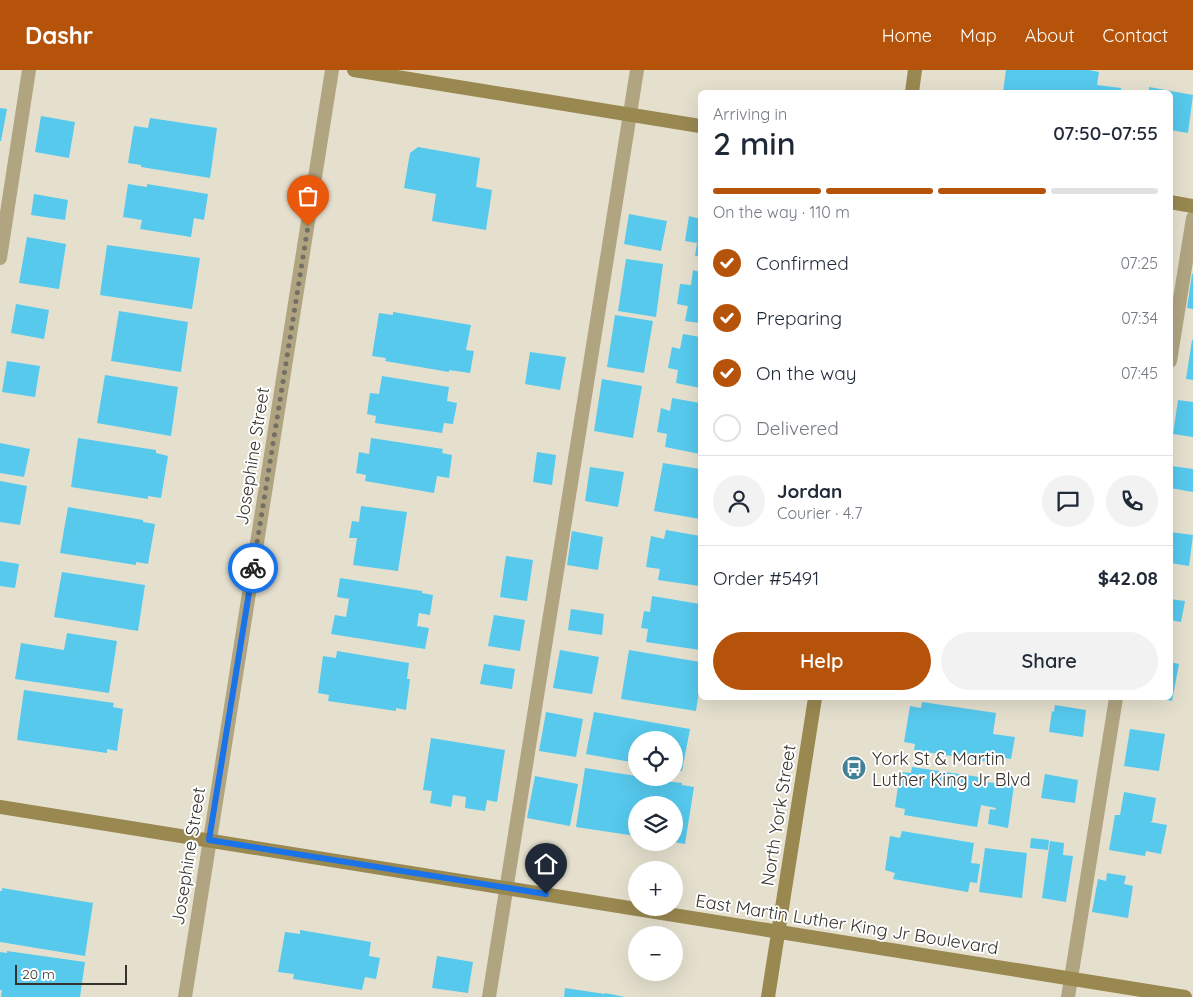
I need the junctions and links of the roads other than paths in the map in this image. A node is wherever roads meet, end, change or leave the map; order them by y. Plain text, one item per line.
1 (28, 70) edge
2 (332, 70) edge
3 (354, 70) edge
4 (637, 70) edge
5 (915, 70) edge
6 (912, 90) edge
7 (630, 115) junction
8 (698, 126) edge
9 (1173, 203) edge
10 (1193, 206) edge
11 (1193, 218) edge
12 (0, 258) edge
13 (1173, 342) edge
14 (815, 700) edge
15 (1116, 700) edge
16 (0, 807) edge
17 (209, 840) junction
18 (506, 888) junction
19 (778, 932) junction
20 (1072, 979) junction
21 (184, 997) edge
22 (489, 997) edge
23 (768, 997) edge
24 (1068, 997) edge
25 (1185, 997) edge

1 - 12 street
2 - 17 street, Josephine Street
3 - 7 main road
4 - 7 street
5 - 6 main road
7 - 8 main road
7 - 18 street
9 - 10 main road
11 - 13 street
14 - 19 main road, North York Street
15 - 20 street
16 - 17 main road, East Martin Luther King Jr Boulevard
17 - 18 main road, East Martin Luther King Jr Boulevard
17 - 21 street, Josephine Street
18 - 19 main road, East Martin Luther King Jr Boulevard
18 - 22 street
19 - 20 main road, East Martin Luther King Jr Boulevard
19 - 23 main road, North York Street
20 - 24 street
20 - 25 main road, East Martin Luther King Jr Boulevard

